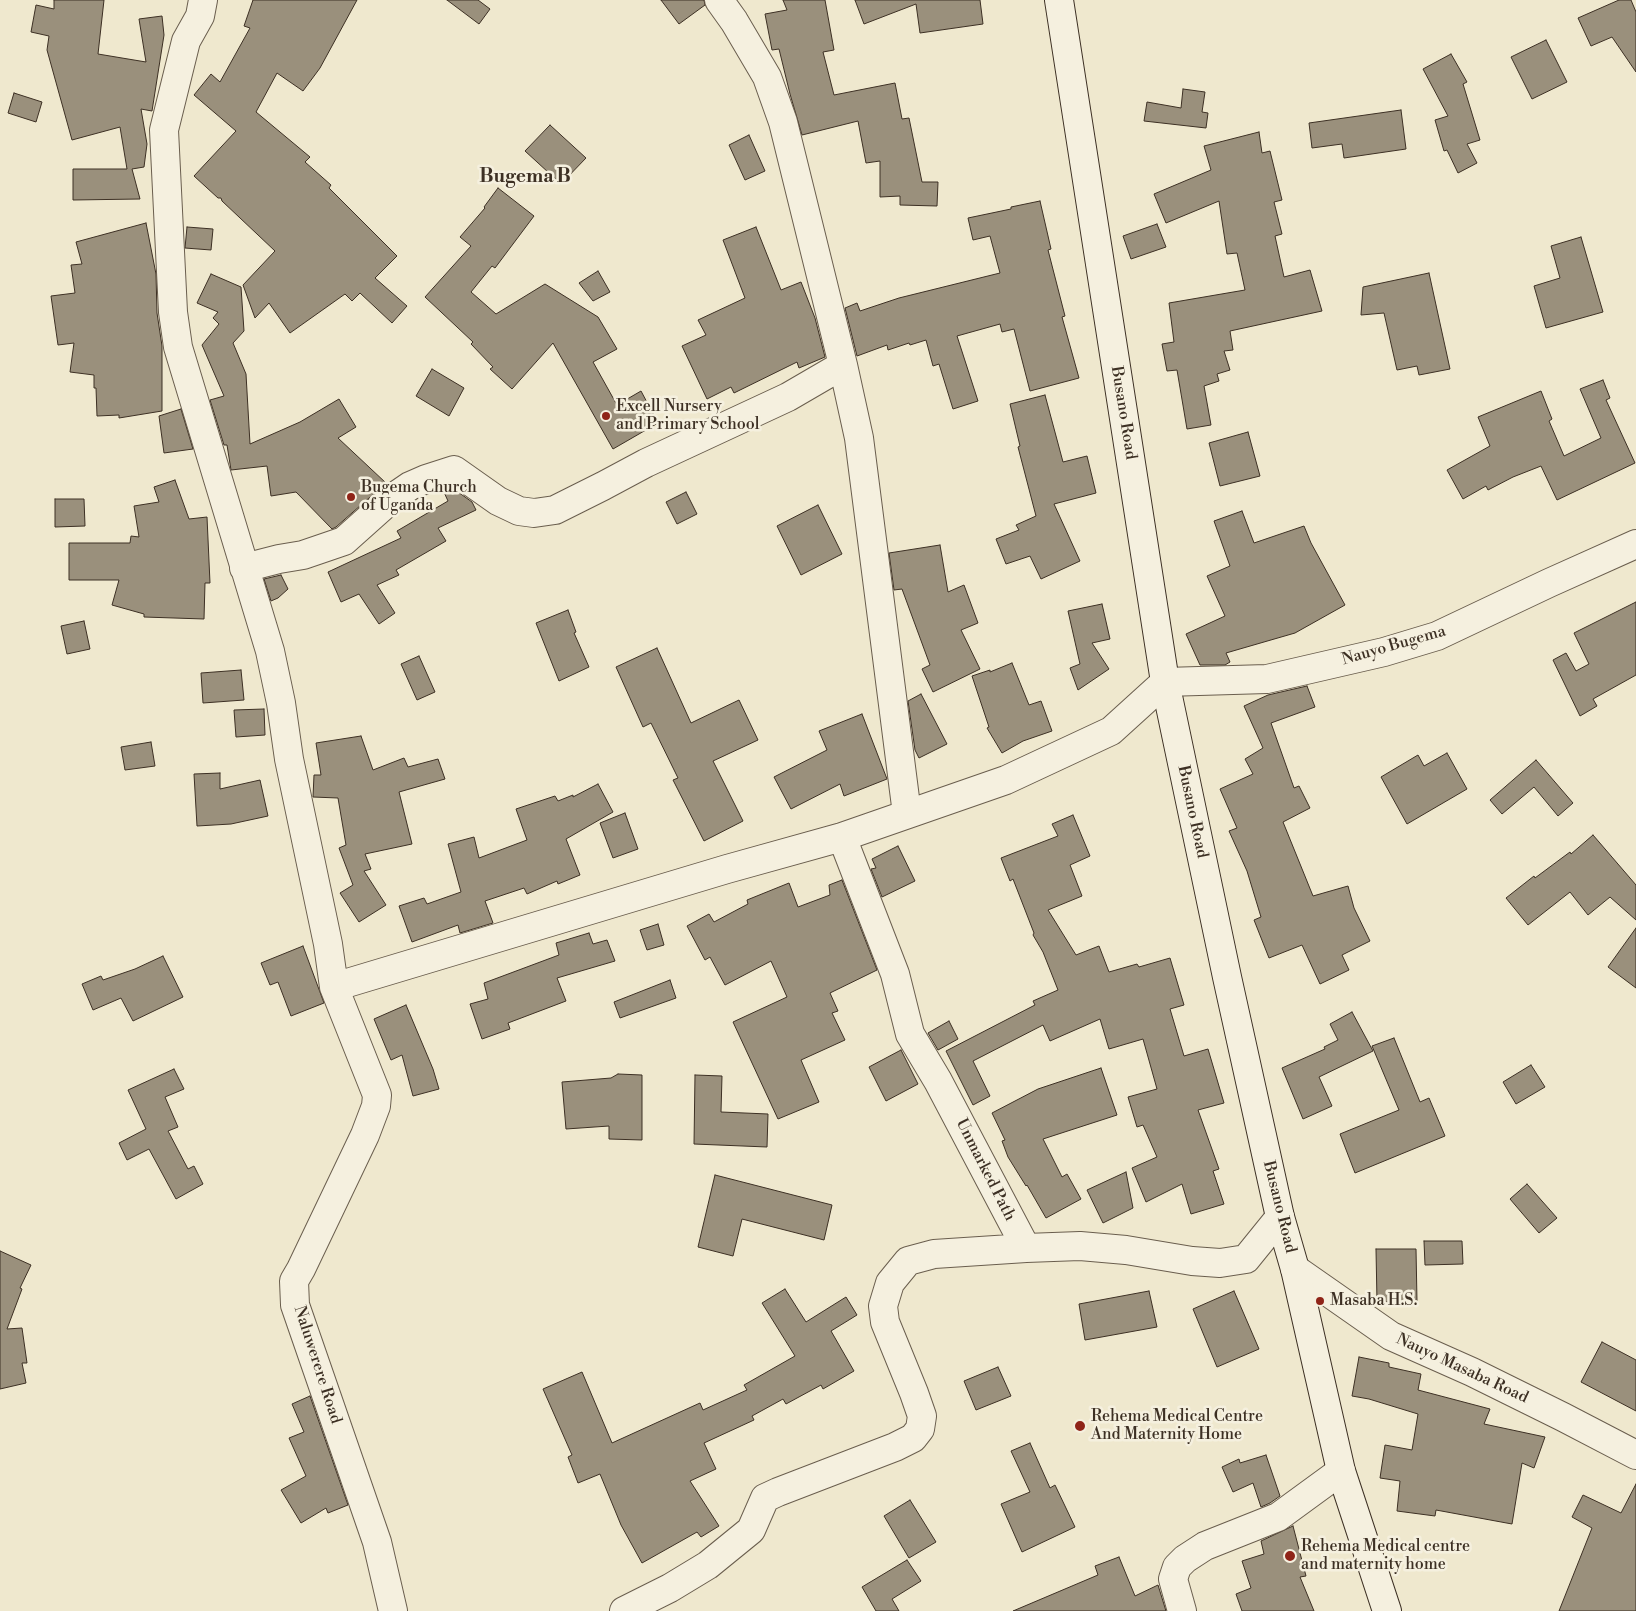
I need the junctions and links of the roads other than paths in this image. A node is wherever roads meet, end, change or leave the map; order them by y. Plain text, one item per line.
1 (202, 0) edge
2 (719, 0) edge
3 (1058, 0) edge
4 (843, 365) junction
5 (1636, 544) edge
6 (244, 568) junction
7 (1165, 682) junction
8 (907, 814) junction
9 (842, 837) junction
10 (334, 987) junction
11 (1280, 1218) junction
12 (1026, 1248) junction
13 (1295, 1270) junction
14 (1636, 1455) edge
15 (1341, 1470) junction
16 (393, 1611) edge
17 (624, 1611) edge
18 (1182, 1611) edge
19 (1387, 1611) edge

1 - 6 street, Naluwerere Road
2 - 4 street
3 - 7 street, Busano Road
4 - 6 street
4 - 8 street
5 - 7 street, Nauyo Bugema
6 - 10 street, Naluwerere Road
7 - 8 street
7 - 11 street, Busano Road
8 - 9 street
9 - 10 street
9 - 12 street, Unmarked Path
10 - 16 street, Naluwerere Road
11 - 12 street
11 - 13 street, Busano Road
12 - 17 street
13 - 14 street, Nauyo Masaba Road
13 - 15 street, Busano Road
15 - 18 street
15 - 19 street, Busano Road

